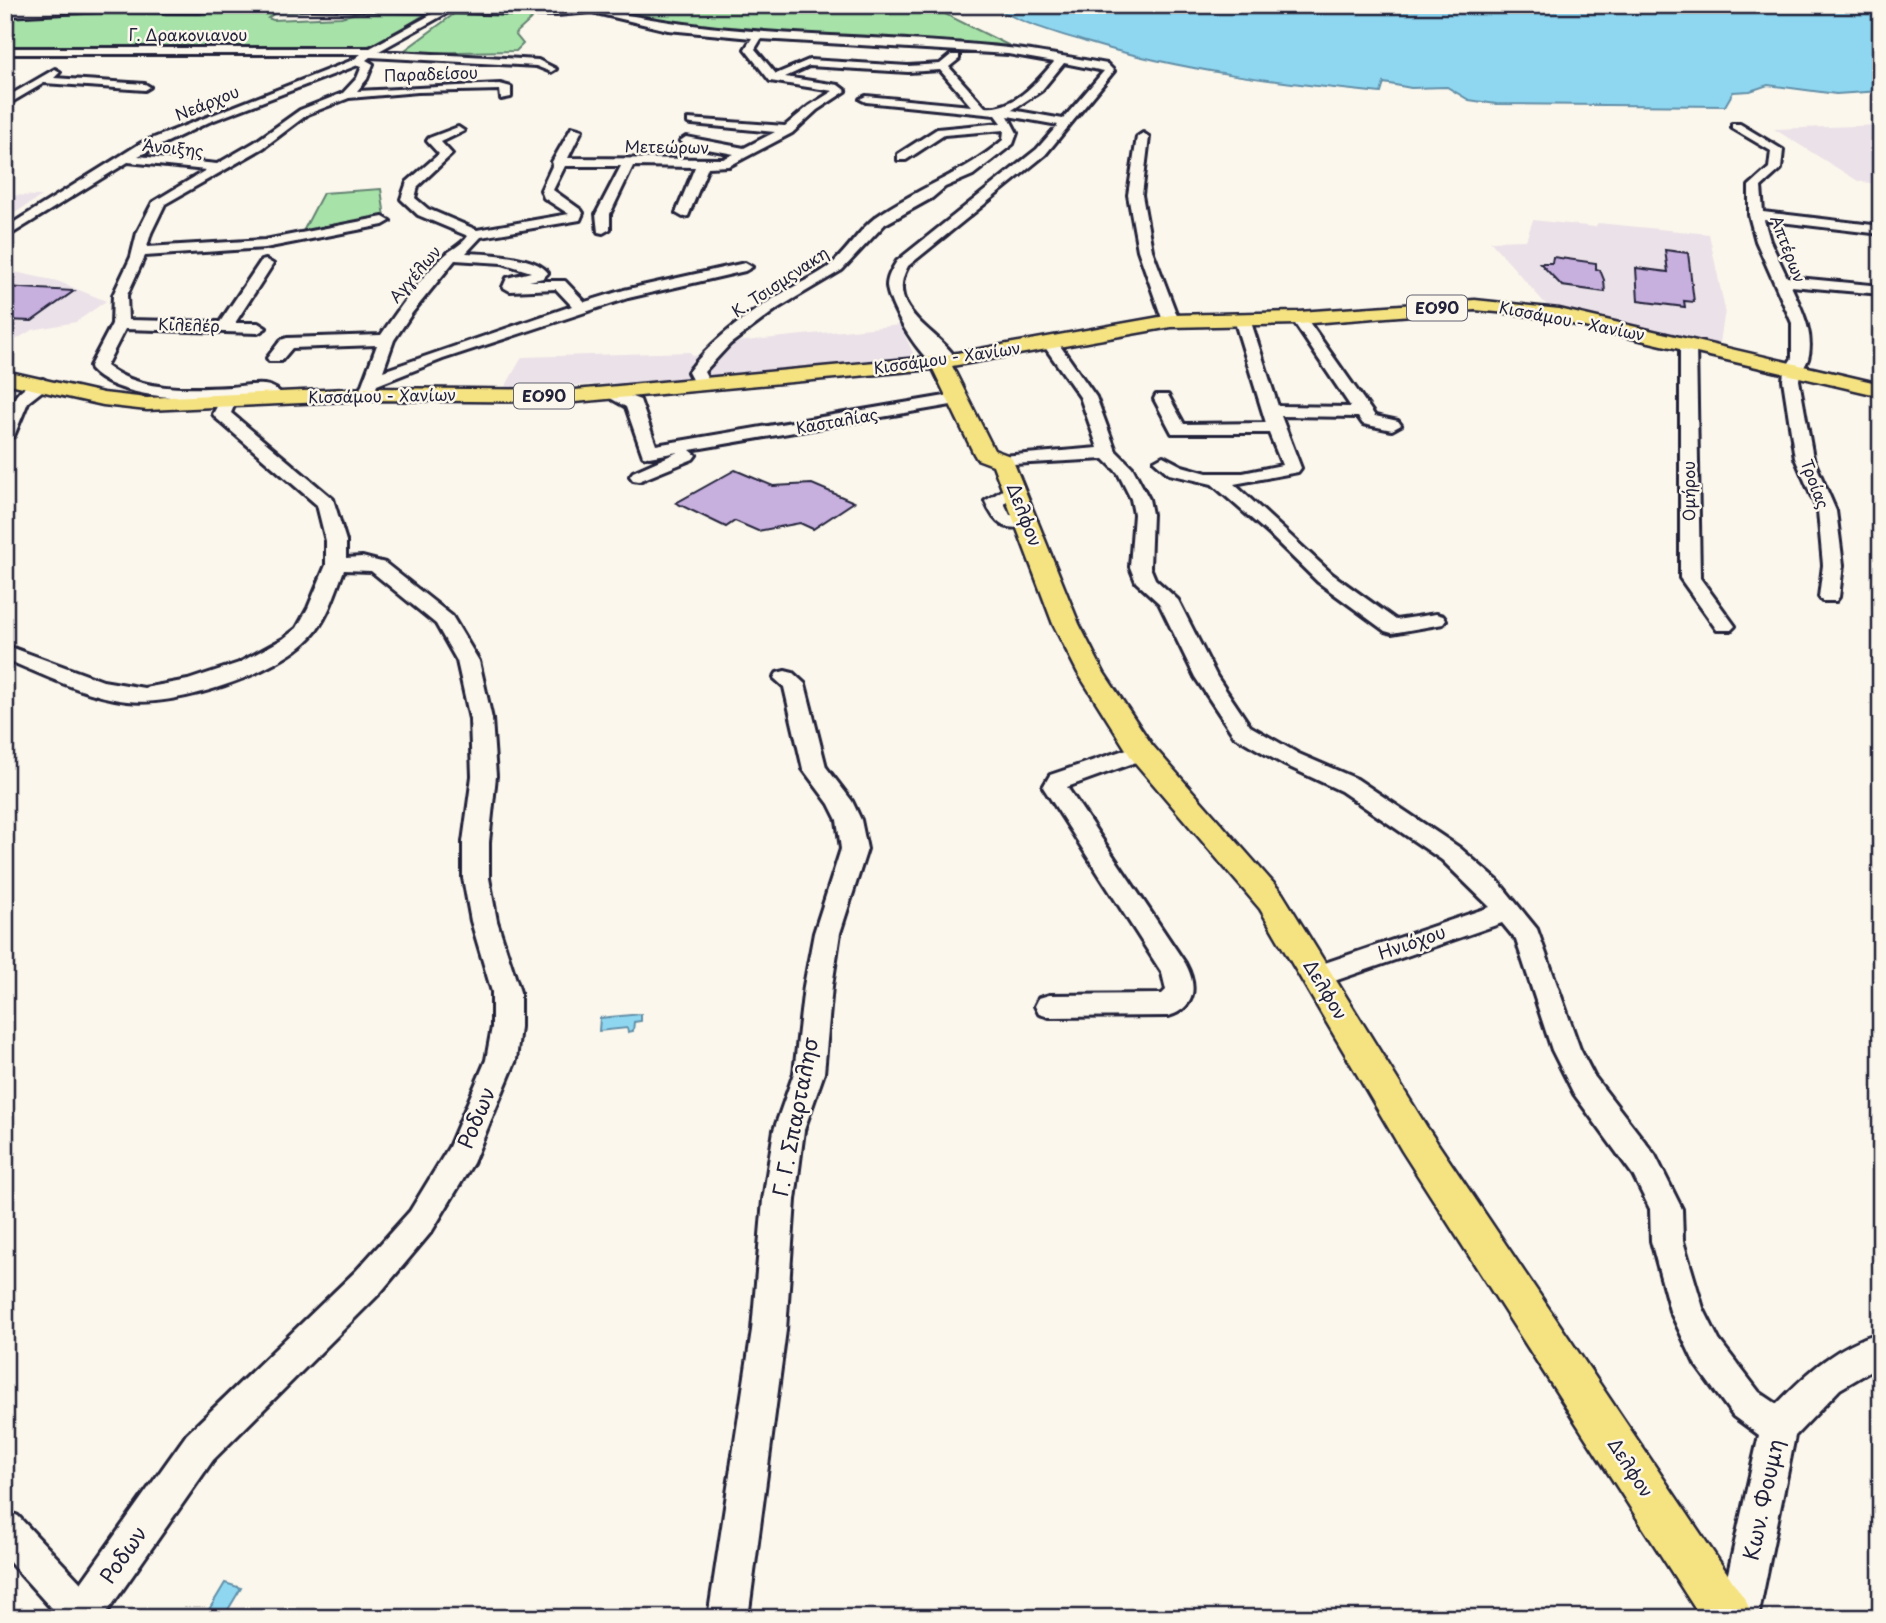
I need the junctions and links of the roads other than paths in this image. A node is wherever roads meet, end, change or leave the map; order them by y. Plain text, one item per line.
1 (226, 5) edge
2 (272, 5) edge
3 (653, 5) edge
4 (596, 11) junction
5 (5, 13) edge
6 (435, 13) junction
7 (758, 36) junction
8 (961, 48) junction
9 (5, 51) edge
10 (35, 51) junction
11 (366, 56) junction
12 (19, 57) junction
13 (201, 57) dead end
14 (5, 58) edge
15 (1063, 58) junction
16 (75, 59) junction
17 (943, 67) junction
18 (551, 69) dead end
19 (955, 77) junction
20 (774, 79) junction
21 (42, 80) junction
22 (929, 80) dead end
23 (145, 87) dead end
24 (347, 95) junction
25 (505, 97) dead end
26 (866, 99) dead end
27 (5, 103) edge
28 (982, 111) junction
29 (999, 113) junction
30 (692, 121) dead end
31 (1067, 123) junction
32 (1009, 125) junction
33 (1736, 126) dead end
34 (576, 130) dead end
35 (788, 130) junction
36 (458, 131) dead end
37 (1143, 137) dead end
38 (686, 141) dead end
39 (1000, 149) junction
40 (748, 152) junction
41 (1041, 152) junction
42 (125, 158) junction
43 (902, 158) dead end
44 (558, 162) junction
45 (629, 162) junction
46 (703, 163) junction
47 (219, 168) junction
48 (684, 213) dead end
49 (1756, 215) junction
50 (383, 221) dead end
51 (603, 229) dead end
52 (1881, 230) edge
53 (5, 234) edge
54 (476, 234) junction
55 (140, 252) junction
56 (452, 257) junction
57 (266, 264) dead end
58 (745, 267) dead end
59 (1781, 281) junction
60 (1881, 290) edge
61 (582, 308) junction
62 (1299, 318) junction
63 (1242, 319) junction
64 (1171, 321) junction
65 (120, 324) junction
66 (225, 326) junction
67 (258, 328) dead end
68 (386, 340) junction
69 (1050, 343) junction
70 (1688, 345) junction
71 (937, 353) junction
72 (275, 358) dead end
73 (1792, 371) junction
74 (5, 377) edge
75 (43, 384) junction
76 (703, 385) junction
77 (369, 388) junction
78 (1881, 390) edge
79 (640, 397) junction
80 (276, 399) junction
81 (957, 399) junction
82 (1162, 399) dead end
83 (228, 401) junction
84 (1363, 412) junction
85 (1274, 420) junction
86 (1392, 425) dead end
87 (5, 436) edge
88 (716, 442) junction
89 (1108, 453) junction
90 (1163, 461) dead end
91 (1012, 469) junction
92 (639, 476) dead end
93 (1217, 479) junction
94 (339, 564) junction
95 (1829, 597) dead end
96 (1436, 620) dead end
97 (1724, 626) dead end
98 (5, 651) edge
99 (785, 678) dead end
100 (1142, 752) junction
101 (1507, 911) junction
102 (1317, 976) junction
103 (1049, 1006) dead end
104 (1881, 1348) edge
105 (1779, 1427) junction
106 (5, 1529) edge
107 (85, 1615) edge
108 (728, 1618) edge
109 (1729, 1618) edge
110 (1738, 1618) edge

1 - 5 street
2 - 6 street
3 - 4 street
4 - 6 street
4 - 7 street
6 - 11 street, Νεάρχου
7 - 8 street
7 - 20 street
8 - 15 street
8 - 17 street
9 - 10 street, Γ. Δρακονιανου
10 - 12 street
10 - 16 street, Γ. Δρακονιανου
11 - 16 street, Γ. Δρακονιανου
11 - 18 street, Γ. Δρακονιανου
11 - 24 street
11 - 42 street, Νεάρχου
12 - 14 street
12 - 16 street
13 - 16 street
15 - 29 street
15 - 31 street
16 - 21 street
17 - 19 street
17 - 20 street
19 - 22 street
19 - 28 street
20 - 35 street, Μετεώρων
21 - 23 street
21 - 27 street
24 - 25 street, Παραδείσου
24 - 47 street
26 - 28 street
28 - 29 street
29 - 31 street
29 - 32 street
30 - 35 street
31 - 41 street
32 - 39 street
32 - 43 street
33 - 49 street, Απτέρων
34 - 44 street
35 - 40 street, Μετεώρων
36 - 54 street, Αγγέλων
37 - 64 street
38 - 40 street
39 - 41 street
39 - 76 street, Κ. Τσισμςνακη
40 - 46 street, Μετεώρων
41 - 71 street
42 - 47 street, Άνοιξης
42 - 53 street, Νεάρχου
44 - 45 street, Μετεώρων
44 - 54 street
45 - 46 street, Μετεώρων
45 - 51 street
46 - 48 street
47 - 55 street
49 - 52 street
49 - 59 street, Απτέρων
50 - 55 street
54 - 56 street, Αγγέλων
55 - 65 street
56 - 61 street
56 - 68 street, Αγγέλων
57 - 66 street
58 - 61 street
59 - 60 street
59 - 73 street, Απτέρων
61 - 77 street
62 - 63 main road, Κισσάμου - Χανίων / ΕΟ90
62 - 70 main road, Κισσάμου - Χανίων / ΕΟ90
62 - 84 street
63 - 64 main road, Κισσάμου - Χανίων / ΕΟ90
63 - 85 street
64 - 69 main road, Κισσάμου - Χανίων / ΕΟ90
65 - 66 street, Κιλελέρ
65 - 80 street
66 - 67 street, Κιλελέρ
68 - 72 street
68 - 77 street, Αγγέλων
69 - 71 main road, Κισσάμου - Χανίων / ΕΟ90
69 - 89 street
70 - 73 main road, Κισσάμου - Χανίων / ΕΟ90
70 - 97 street, Ομήρου
71 - 76 main road, Κισσάμου - Χανίων / ΕΟ90
71 - 81 main road, Δελφον
73 - 78 main road, Κισσάμου - Χανίων / ΕΟ90
73 - 95 street, Τροίας
74 - 75 main road, Κισσάμου - Χανίων / ΕΟ90
75 - 83 main road, Κισσάμου - Χανίων / ΕΟ90
75 - 87 street
76 - 79 main road, Κισσάμου - Χανίων / ΕΟ90
77 - 79 main road, Κισσάμου - Χανίων / ΕΟ90
77 - 80 main road, Κισσάμου - Χανίων / ΕΟ90
79 - 88 street, Κασταλίας
80 - 83 main road, Κισσάμου - Χανίων / ΕΟ90
81 - 88 street, Κασταλίας
81 - 91 main road, Δελφον
82 - 85 street
83 - 94 street
84 - 85 street
84 - 86 street
85 - 93 street
88 - 92 street, Κασταλίας
89 - 91 street
89 - 101 street
90 - 93 street
91 - 100 main road, Δελφον
93 - 96 street
94 - 98 street
94 - 107 street, Ροδων
99 - 108 street, Γ. Γ. Σπαρταλησ
100 - 102 main road, Δελφον
100 - 103 street
101 - 102 street, Ηνιόχου
101 - 105 street
102 - 109 main road, Δελφον
104 - 105 street, Κων. Φουμη
105 - 110 street, Κων. Φουμη
106 - 107 street

